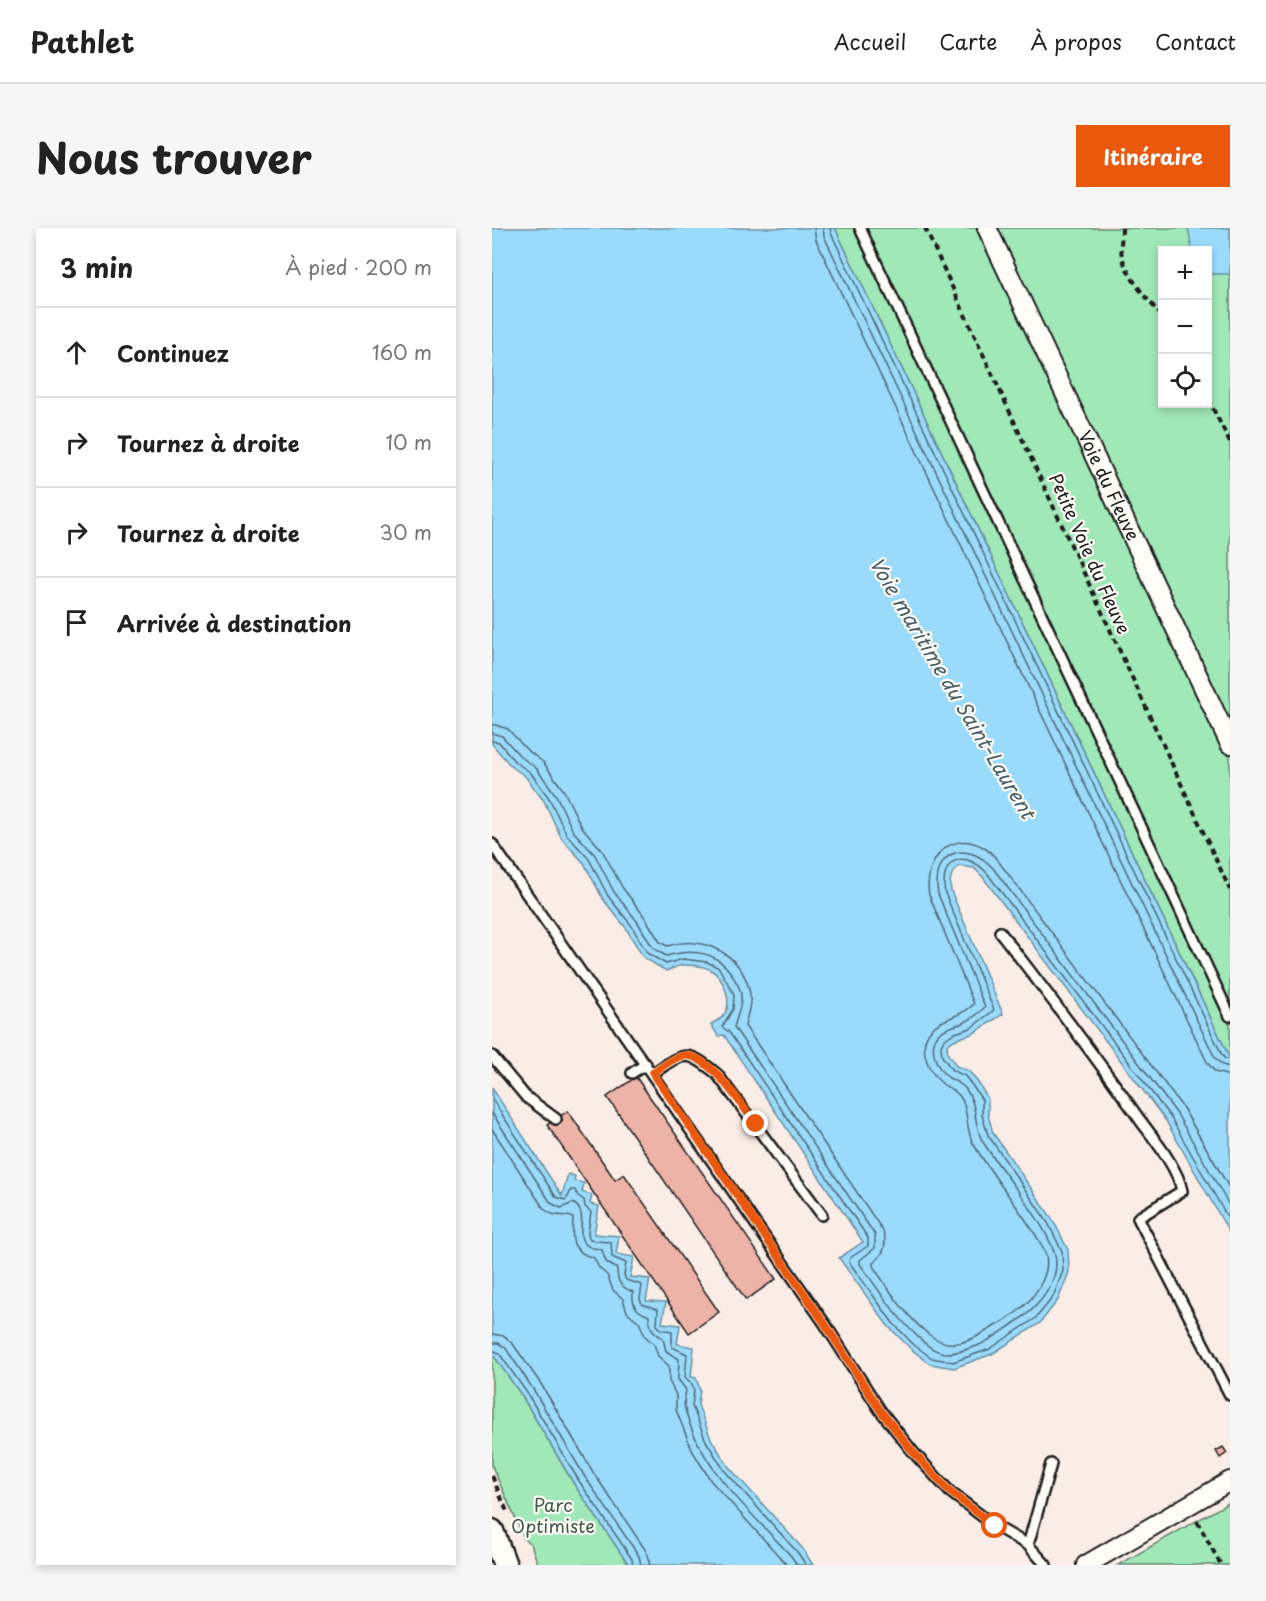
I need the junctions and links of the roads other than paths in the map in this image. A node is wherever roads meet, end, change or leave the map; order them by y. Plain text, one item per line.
1 (860, 228) edge
2 (987, 228) edge
3 (1230, 744) edge
4 (492, 844) edge
5 (1000, 932) dead end
6 (1230, 1016) edge
7 (492, 1056) edge
8 (646, 1064) junction
9 (632, 1073) dead end
10 (653, 1073) junction
11 (556, 1119) dead end
12 (822, 1215) dead end
13 (1230, 1395) edge
14 (1051, 1464) dead end
15 (1230, 1481) edge
16 (492, 1531) edge
17 (1028, 1545) junction
18 (505, 1565) edge
19 (1046, 1565) edge
20 (1086, 1565) edge

1 - 6 lane
2 - 3 street, Voie du Fleuve
4 - 8 lane
5 - 13 lane
7 - 11 lane
8 - 9 lane
8 - 10 lane
10 - 12 lane
10 - 17 lane
14 - 17 lane
15 - 20 street
16 - 18 street
17 - 19 lane

